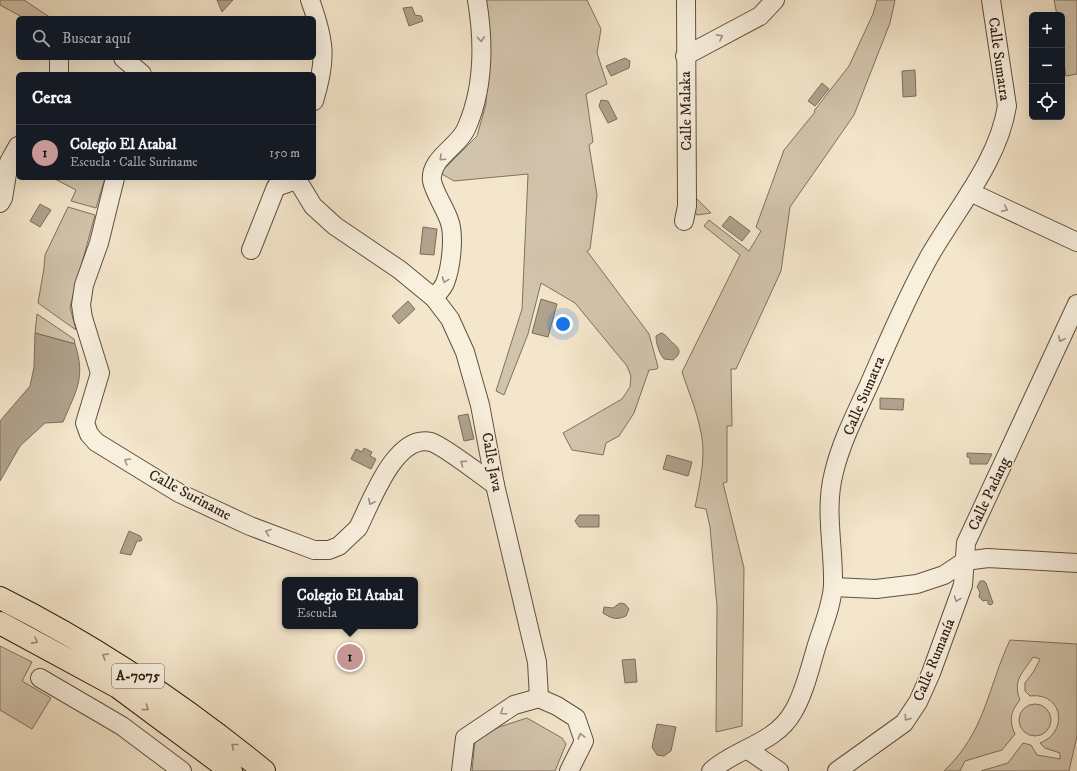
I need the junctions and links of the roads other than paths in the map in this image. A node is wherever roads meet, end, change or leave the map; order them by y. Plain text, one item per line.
1 (310, 0) edge
2 (477, 0) edge
3 (686, 0) edge
4 (775, 0) edge
5 (991, 0) edge
6 (316, 16) edge
7 (316, 16) edge
8 (685, 56) junction
9 (59, 60) edge
10 (125, 60) edge
11 (59, 72) edge
12 (140, 72) edge
13 (316, 94) edge
14 (16, 149) edge
15 (115, 180) edge
16 (294, 180) edge
17 (297, 180) edge
18 (970, 192) junction
19 (0, 203) edge
20 (684, 221) dead end
21 (1077, 242) edge
22 (251, 250) dead end
23 (434, 298) junction
24 (1077, 304) edge
25 (495, 485) junction
26 (965, 560) junction
27 (1077, 563) edge
28 (833, 587) junction
29 (0, 598) edge
30 (0, 623) edge
31 (40, 678) dead end
32 (539, 698) junction
33 (748, 750) junction
34 (182, 771) edge
35 (231, 771) edge
36 (264, 771) edge
37 (461, 771) edge
38 (569, 771) edge
39 (711, 771) edge
40 (779, 771) edge
41 (836, 771) edge

1 - 7 street
2 -> 23 street
3 - 8 street, Calle Malaka
8 -> 4 street
5 - 18 street, Calle Sumatra
6 - 13 street
8 - 20 street, Calle Malaka
9 - 11 street
10 - 12 street
14 - 19 street
25 -> 15 street, Calle Suriname
16 - 22 street, Calle Java
17 - 23 street, Calle Java
18 -> 21 street
18 - 28 street, Calle Sumatra
23 - 25 street, Calle Java
24 -> 26 street, Calle Padang
25 - 32 street, Calle Java
26 - 27 street
26 - 28 street
26 -> 41 street, Calle Rumanía
28 - 33 street, Calle Sumatra
36 -> 29 main road, A-7075
30 -> 35 main road, A-7075
31 - 34 street
32 -> 37 street
38 -> 32 street
33 - 39 street, Calle Sumatra
33 - 40 street

